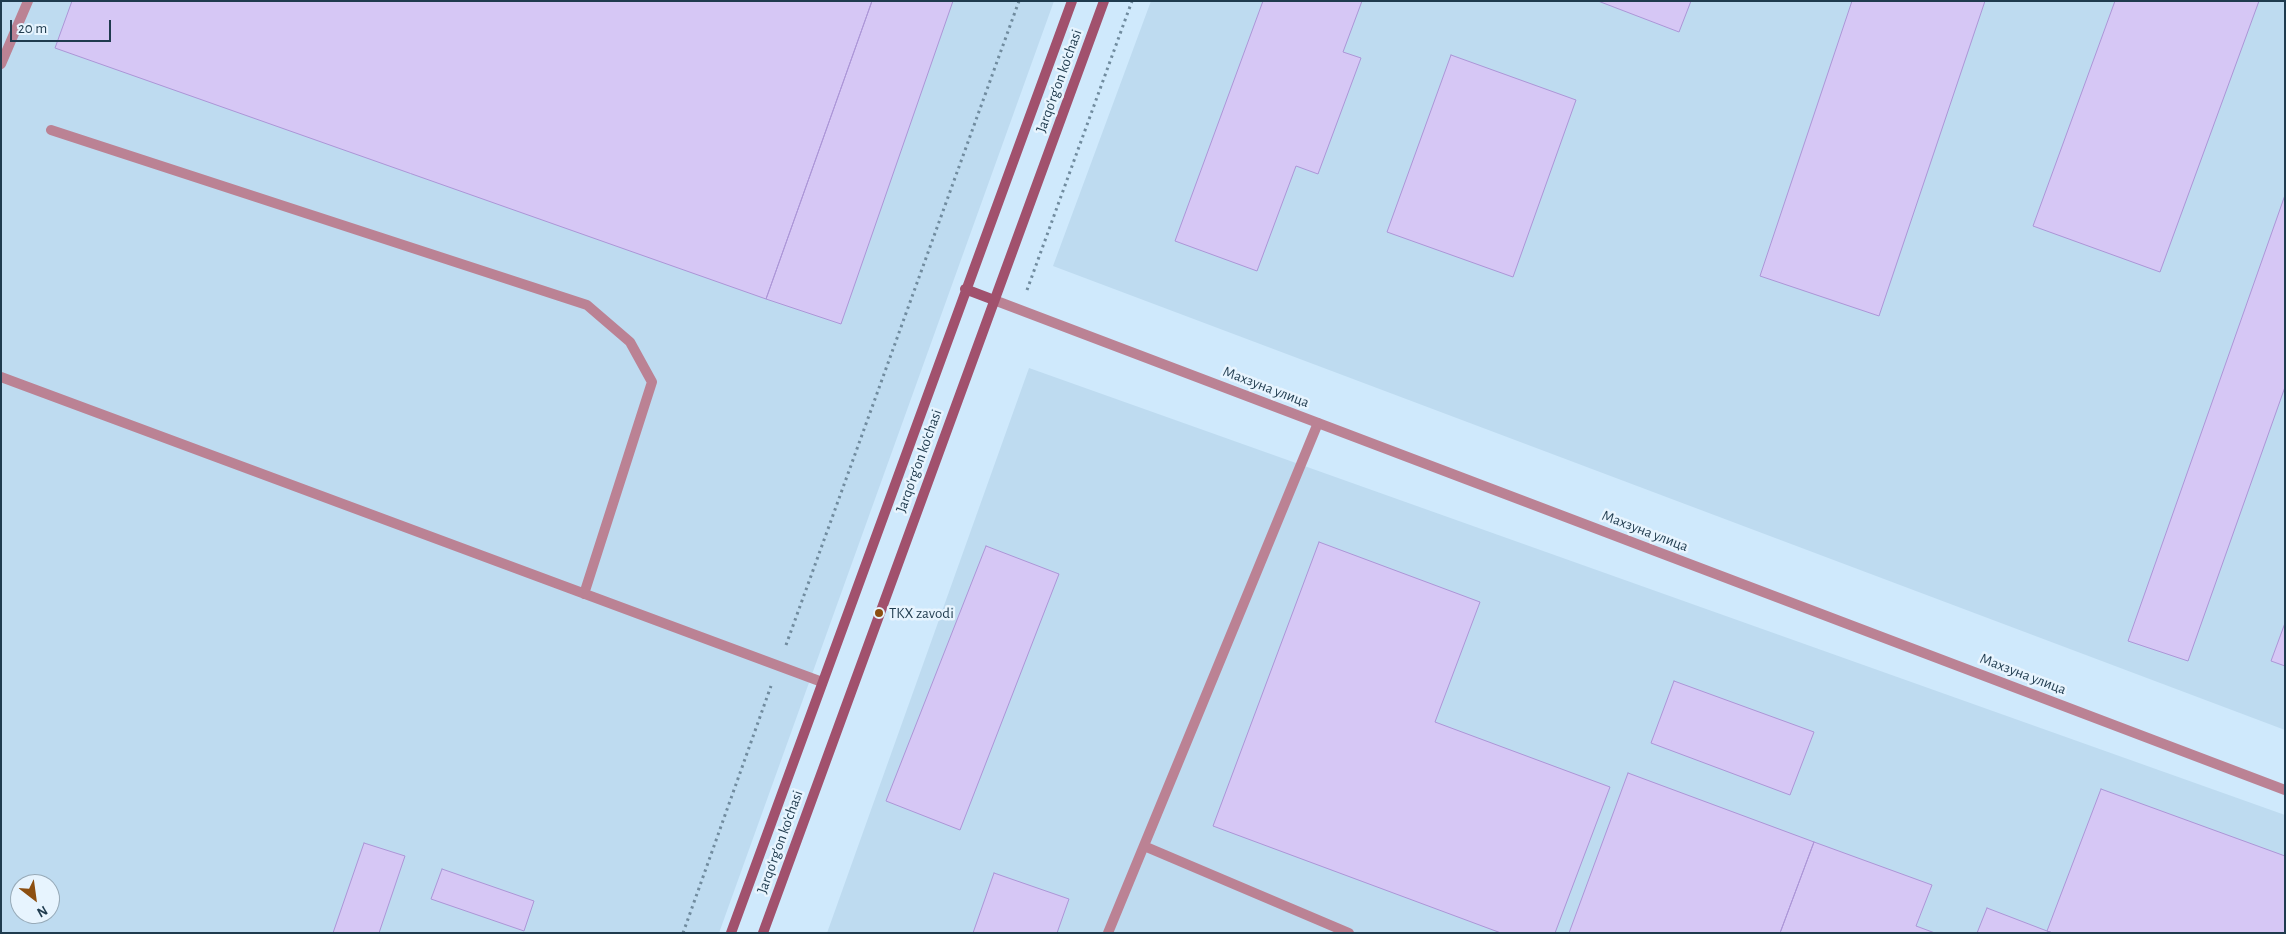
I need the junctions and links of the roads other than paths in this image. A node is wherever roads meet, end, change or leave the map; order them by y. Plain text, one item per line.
1 (28, 1) edge
2 (1072, 1) edge
3 (1104, 1) edge
4 (1, 64) edge
5 (51, 130) dead end
6 (965, 289) junction
7 (994, 300) junction
8 (1, 377) edge
9 (1318, 423) junction
10 (584, 594) junction
11 (822, 682) junction
12 (2285, 790) edge
13 (1144, 846) junction
14 (731, 933) edge
15 (763, 933) edge
16 (1108, 933) edge
17 (1349, 933) edge

1 - 4 street
2 - 6 main road, Jarqo'rg'on ko'chasi
3 - 7 main road, Jarqo'rg'on ko'chasi
5 - 10 street
6 - 7 main road
6 - 11 main road, Jarqo'rg'on ko'chasi
7 - 9 street, Махзуна улица
7 - 15 main road, Jarqo'rg'on ko'chasi
8 - 10 street
9 - 12 street, Махзуна улица
9 - 13 street
10 - 11 street
11 - 14 main road, Jarqo'rg'on ko'chasi
13 - 16 street
13 - 17 street

